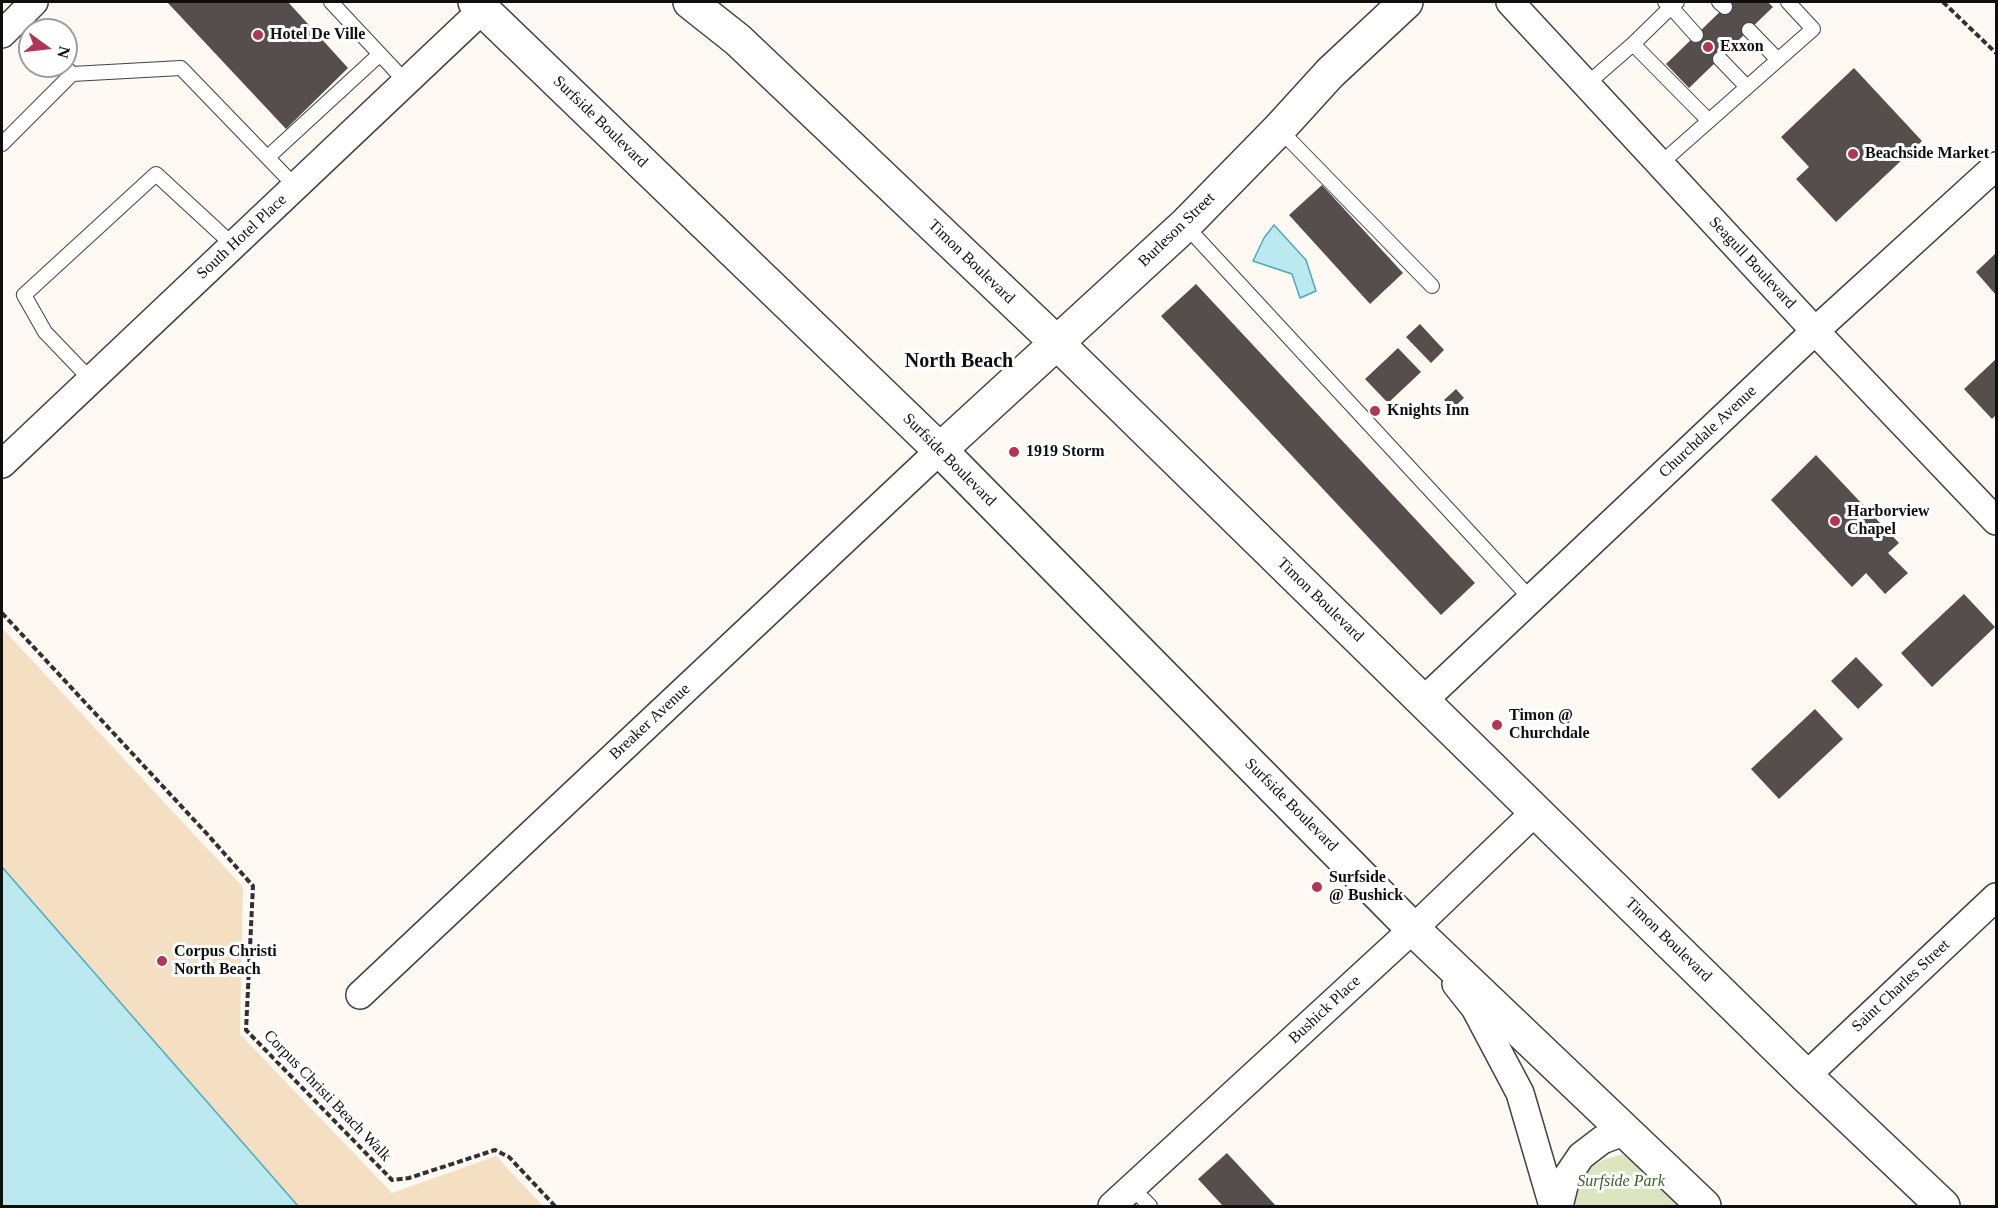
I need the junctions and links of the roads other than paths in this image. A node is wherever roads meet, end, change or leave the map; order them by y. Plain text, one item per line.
1 (331, 2) edge
2 (690, 2) edge
3 (1406, 2) edge
4 (1510, 2) edge
5 (1788, 2) edge
6 (1671, 3) edge
7 (479, 5) edge
8 (1749, 30) dead end
9 (1696, 35) dead end
10 (1633, 44) junction
11 (380, 54) junction
12 (1720, 59) dead end
13 (1779, 60) junction
14 (78, 70) edge
15 (61, 78) edge
16 (406, 82) junction
17 (1587, 84) junction
18 (1747, 87) junction
19 (1709, 121) junction
20 (1279, 129) junction
21 (2, 144) edge
22 (268, 157) junction
23 (1660, 164) junction
24 (1996, 166) edge
25 (295, 186) junction
26 (1185, 225) junction
27 (233, 245) junction
28 (1432, 286) dead end
29 (1815, 331) junction
30 (1056, 342) junction
31 (91, 380) junction
32 (940, 450) junction
33 (2, 464) edge
34 (1996, 521) edge
35 (1531, 599) junction
36 (1423, 701) junction
37 (1536, 811) junction
38 (1996, 897) edge
39 (1413, 929) junction
40 (360, 995) dead end
41 (1806, 1076) junction
42 (1626, 1131) junction
43 (1141, 1197) edge
44 (1112, 1206) edge
45 (1553, 1206) edge
46 (1559, 1206) edge
47 (1704, 1206) edge
48 (1943, 1206) edge

1 - 11 lane
2 - 30 street, Timon Boulevard
3 - 20 street, Burleson Street
4 - 17 street, Seagull Boulevard
5 - 13 lane
6 - 9 lane
6 - 10 lane
7 - 16 street, South Hotel Place
7 - 32 street, Surfside Boulevard
8 - 13 lane
10 - 17 lane
10 - 19 lane
11 - 16 lane
11 - 22 lane
12 - 18 lane
13 - 18 lane
14 - 22 lane
15 - 21 lane
16 - 25 street, South Hotel Place
17 - 23 street, Seagull Boulevard
18 - 19 lane
19 - 23 lane
20 - 26 street, Burleson Street
20 - 28 lane
22 - 25 lane
23 - 29 street, Seagull Boulevard
24 - 29 street, Churchdale Avenue
25 - 27 street, South Hotel Place
26 - 30 street, Burleson Street
26 - 35 lane
27 - 31 street, South Hotel Place
27 - 31 lane
29 - 34 street, Seagull Boulevard
29 - 35 street, Churchdale Avenue
30 - 32 street, Burleson Street
30 - 36 street, Timon Boulevard
31 - 33 street, South Hotel Place
32 - 39 street, Surfside Boulevard
32 - 40 street, Breaker Avenue
35 - 36 street, Churchdale Avenue
36 - 37 street, Timon Boulevard
37 - 39 street, Bushick Place
37 - 41 street, Timon Boulevard
38 - 41 street, Saint Charles Street
39 - 42 street, Surfside Boulevard
39 - 43 street, Bushick Place
39 - 45 street, Surfside Boulevard
41 - 48 street, Timon Boulevard
42 - 46 street
42 - 47 street, Surfside Boulevard
43 - 44 street, Bushick Place

